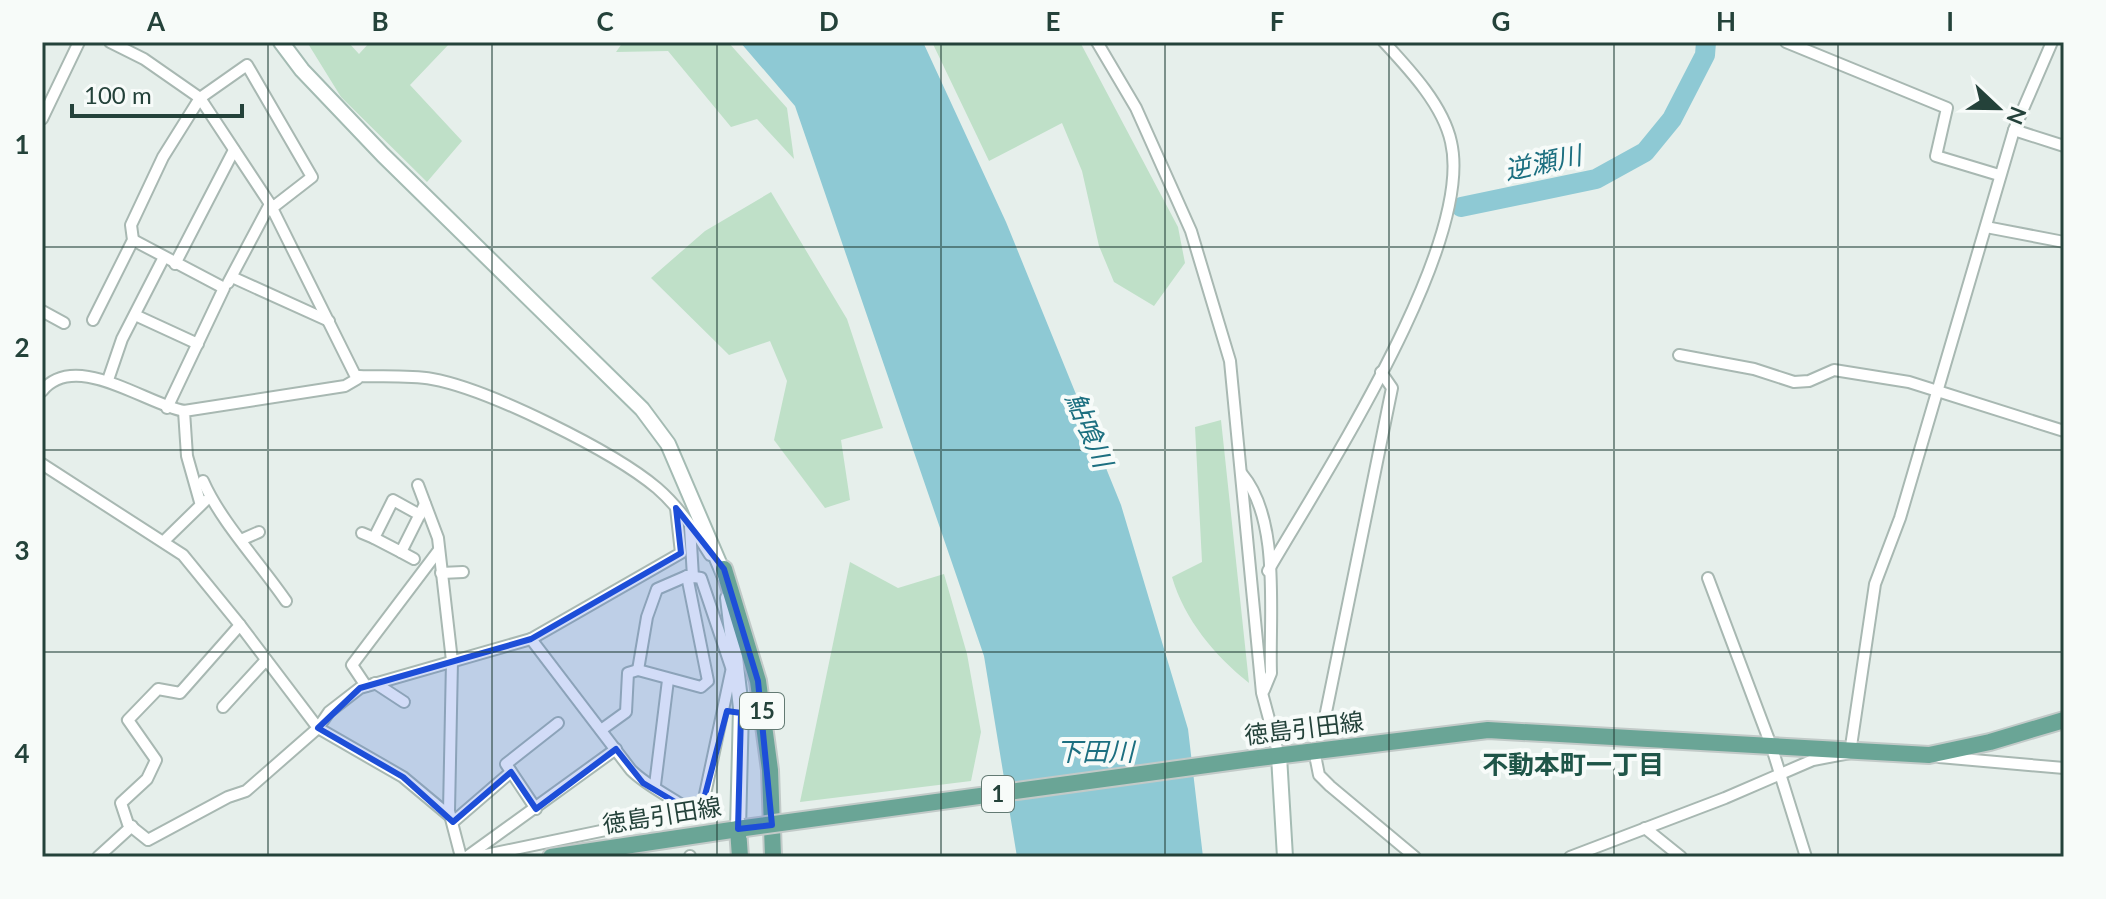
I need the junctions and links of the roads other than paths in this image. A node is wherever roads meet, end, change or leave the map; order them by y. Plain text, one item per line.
1 (79, 42) edge
2 (110, 42) edge
3 (281, 42) edge
4 (1097, 42) edge
5 (1384, 42) edge
6 (1786, 42) edge
7 (2052, 42) edge
8 (200, 98) junction
9 (42, 119) edge
10 (2014, 130) junction
11 (2064, 146) edge
12 (234, 150) junction
13 (1999, 175) junction
14 (271, 206) junction
15 (1986, 227) junction
16 (133, 240) junction
17 (2064, 242) edge
18 (163, 259) junction
19 (175, 264) junction
20 (232, 277) junction
21 (224, 288) junction
22 (42, 311) edge
23 (135, 315) junction
24 (93, 320) dead end
25 (329, 321) junction
26 (64, 323) dead end
27 (198, 344) junction
28 (1679, 355) dead end
29 (1381, 372) junction
30 (359, 376) dead end
31 (108, 380) junction
32 (1937, 389) junction
33 (42, 391) edge
34 (167, 408) junction
35 (184, 411) junction
36 (2064, 431) edge
37 (42, 464) edge
38 (1241, 472) junction
39 (203, 481) dead end
40 (418, 485) dead end
41 (206, 500) junction
42 (425, 504) junction
43 (676, 508) junction
44 (420, 515) junction
45 (690, 522) junction
46 (259, 532) dead end
47 (362, 533) dead end
48 (374, 538) junction
49 (243, 539) junction
50 (164, 541) junction
51 (439, 550) junction
52 (401, 552) junction
53 (414, 559) dead end
54 (724, 569) junction
55 (1268, 571) junction
56 (463, 572) dead end
57 (441, 573) junction
58 (690, 576) junction
59 (1708, 578) dead end
60 (286, 601) dead end
61 (240, 625) junction
62 (531, 639) junction
63 (266, 660) junction
64 (452, 661) junction
65 (733, 661) junction
66 (638, 670) junction
67 (668, 680) junction
68 (371, 684) junction
69 (1262, 693) junction
70 (404, 702) dead end
71 (223, 707) dead end
72 (2064, 720) edge
73 (558, 723) dead end
74 (318, 728) junction
75 (601, 730) junction
76 (1322, 732) dead end
77 (1772, 748) junction
78 (616, 749) junction
79 (1850, 753) junction
80 (1929, 755) junction
81 (1279, 756) junction
82 (1316, 760) dead end
83 (2064, 768) edge
84 (511, 772) junction
85 (1779, 776) junction
86 (655, 785) junction
87 (536, 809) junction
88 (692, 812) junction
89 (452, 820) junction
90 (132, 826) junction
91 (1645, 828) junction
92 (741, 829) junction
93 (98, 857) edge
94 (463, 857) edge
95 (476, 857) edge
96 (551, 857) edge
97 (740, 857) edge
98 (773, 857) edge
99 (1286, 857) edge
100 (1415, 857) edge
101 (1570, 857) edge
102 (1681, 857) edge
103 (1806, 857) edge

1 - 9 street
2 - 8 street
3 - 54 street
4 - 38 street
5 - 29 street
6 - 13 street
7 - 10 street
8 - 12 street
8 - 14 street
8 - 16 street
10 - 11 street
10 - 13 street
12 - 14 street
12 - 19 street
13 - 15 street
14 - 20 street
14 - 25 street
15 - 17 street
15 - 32 street
16 - 18 street
16 - 24 street
18 - 19 street
18 - 23 street
19 - 21 street
20 - 21 street
20 - 25 street
21 - 27 street
22 - 26 street
23 - 27 street
23 - 31 street
25 - 35 street
27 - 34 street
28 - 32 street
29 - 55 street
29 - 76 street
30 - 43 street
31 - 33 street
31 - 34 street
32 - 36 street
32 - 79 street
34 - 35 street
35 - 41 street
37 - 50 street
38 - 55 street
38 - 69 street
39 - 41 street
40 - 42 street
41 - 49 street
41 - 50 street
42 - 44 street
42 - 51 street
43 - 45 street
43 - 62 street
44 - 48 street
44 - 52 street
45 - 54 street
45 - 58 street
46 - 49 street
47 - 48 street
48 - 52 street
49 - 60 street
50 - 61 street
51 - 57 street
51 - 68 street
52 - 53 street
54 - 65 street
54 - 98 main road, 15
55 - 69 street
56 - 57 street
57 - 64 street
58 - 65 street
58 - 66 street
58 - 67 street
59 - 77 street
61 - 63 street
61 - 90 street
62 - 64 street
62 - 75 street
63 - 71 street
63 - 74 street
64 - 68 street
64 - 89 street
65 - 88 street
65 - 92 street
66 - 67 street
66 - 75 street
67 - 86 street
68 - 70 street
68 - 74 street
69 - 81 street
72 - 80 main road, 徳島引田線 / 1
73 - 84 street
74 - 89 street
74 - 90 street
75 - 78 street
77 - 79 main road, 徳島引田線 / 1
77 - 81 main road, 徳島引田線 / 1
77 - 85 street
78 - 86 street
78 - 87 street
79 - 80 main road, 徳島引田線 / 1
79 - 85 street
80 - 83 street
81 - 92 main road, 徳島引田線 / 1, bridge
81 - 99 street
82 - 100 street
84 - 87 street
84 - 89 street
85 - 91 street
85 - 103 street
86 - 88 street
87 - 94 street
88 - 95 street
89 - 94 street
90 - 93 street
91 - 101 street
91 - 102 street
92 - 96 main road, 徳島引田線 / 1
92 - 97 main road

